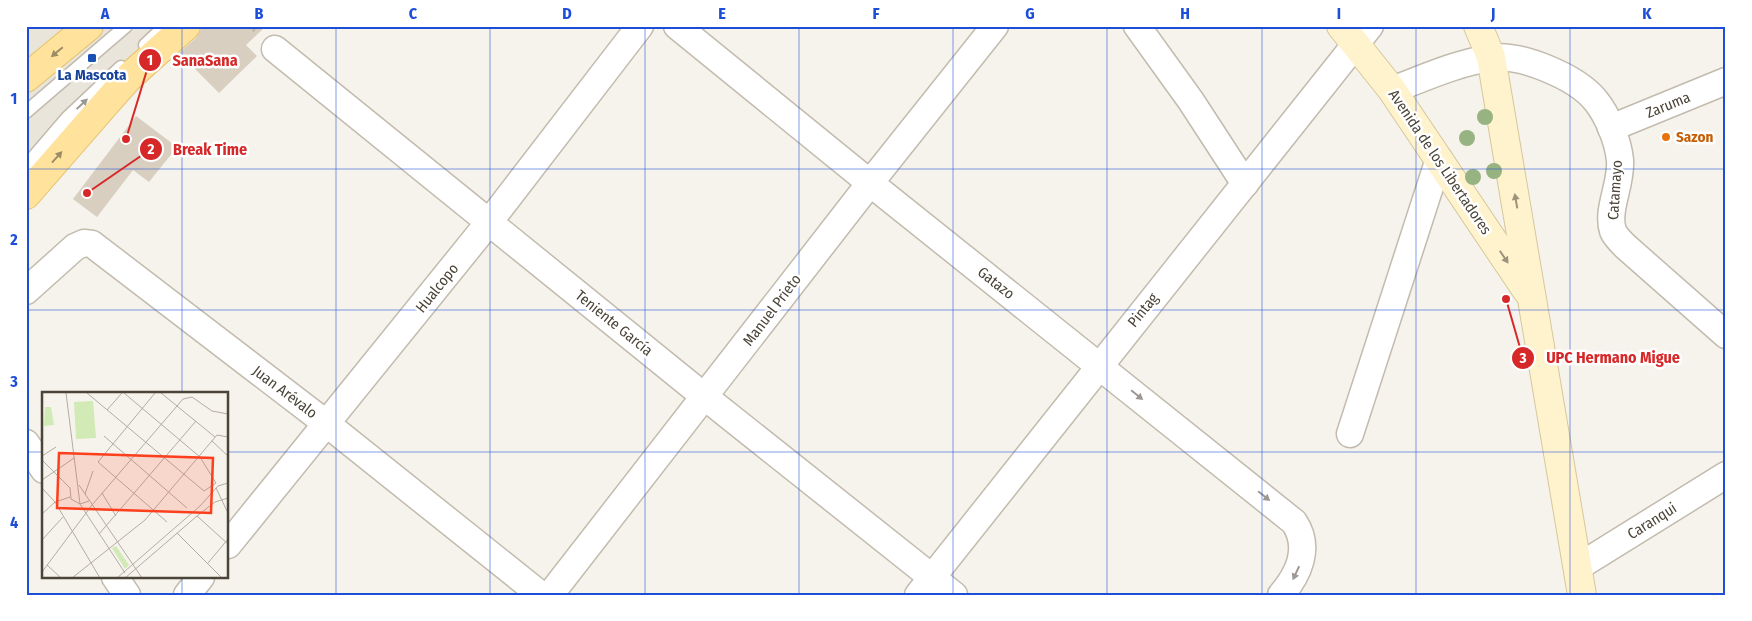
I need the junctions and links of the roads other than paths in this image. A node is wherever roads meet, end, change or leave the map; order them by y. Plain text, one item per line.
1 (89, 26) edge
2 (126, 26) edge
3 (165, 26) edge
4 (186, 26) edge
5 (640, 26) edge
6 (677, 26) edge
7 (995, 26) edge
8 (1137, 26) edge
9 (1478, 26) edge
10 (1356, 33) edge
11 (275, 49) dead end
12 (1491, 57) junction
13 (26, 78) edge
14 (1726, 81) edge
15 (1392, 90) junction
16 (26, 112) edge
17 (1611, 128) junction
18 (1439, 159) junction
19 (26, 166) edge
20 (870, 183) junction
21 (1245, 184) junction
22 (26, 195) edge
23 (490, 222) junction
24 (26, 291) edge
25 (1533, 301) junction
26 (1726, 335) edge
27 (1099, 365) junction
28 (705, 398) junction
29 (327, 424) junction
30 (1350, 434) dead end
31 (26, 443) edge
32 (42, 467) edge
33 (1726, 475) edge
34 (229, 544) edge
35 (1578, 567) junction
36 (116, 578) edge
37 (200, 578) edge
38 (925, 586) edge
39 (127, 595) edge
40 (187, 595) edge
41 (541, 595) edge
42 (550, 595) edge
43 (954, 595) edge
44 (1281, 595) edge
45 (1582, 595) edge

1 -> 13 main road
2 - 16 lane
19 -> 3 lane
22 -> 4 main road
5 - 23 street, Hualcopo
6 - 20 street, Gatazo
7 - 20 street, Manuel Prieto
8 - 21 street
9 - 12 street, Avenida de los Libertadores
10 - 15 street, Avenida de los Libertadores
10 - 21 street, Pintag
11 - 23 street, Teniente García
12 - 15 street, Catamayo
12 - 17 street, Catamayo
25 -> 12 street, Avenida de los Libertadores
14 - 17 street, Zaruma
15 - 18 street, Avenida de los Libertadores
17 - 26 street, Catamayo
18 -> 25 street, Avenida de los Libertadores
18 - 30 street
20 - 27 street, Gatazo
20 - 28 street, Manuel Prieto
21 - 27 street, Pintag
23 - 28 street, Teniente García
23 - 29 street, Hualcopo
24 - 29 street, Juan Arévalo
25 - 35 street, Avenida de los Libertadores
27 - 38 street, Pintag
27 -> 44 street, Gatazo
28 - 38 street, Teniente García
28 - 42 street, Manuel Prieto
29 - 34 street, Hualcopo
29 - 41 street, Juan Arévalo
31 - 32 street
33 - 35 street, Caranqui
35 - 45 street, Avenida de los Libertadores
36 - 39 street
37 - 40 street
38 - 43 street, Teniente García

